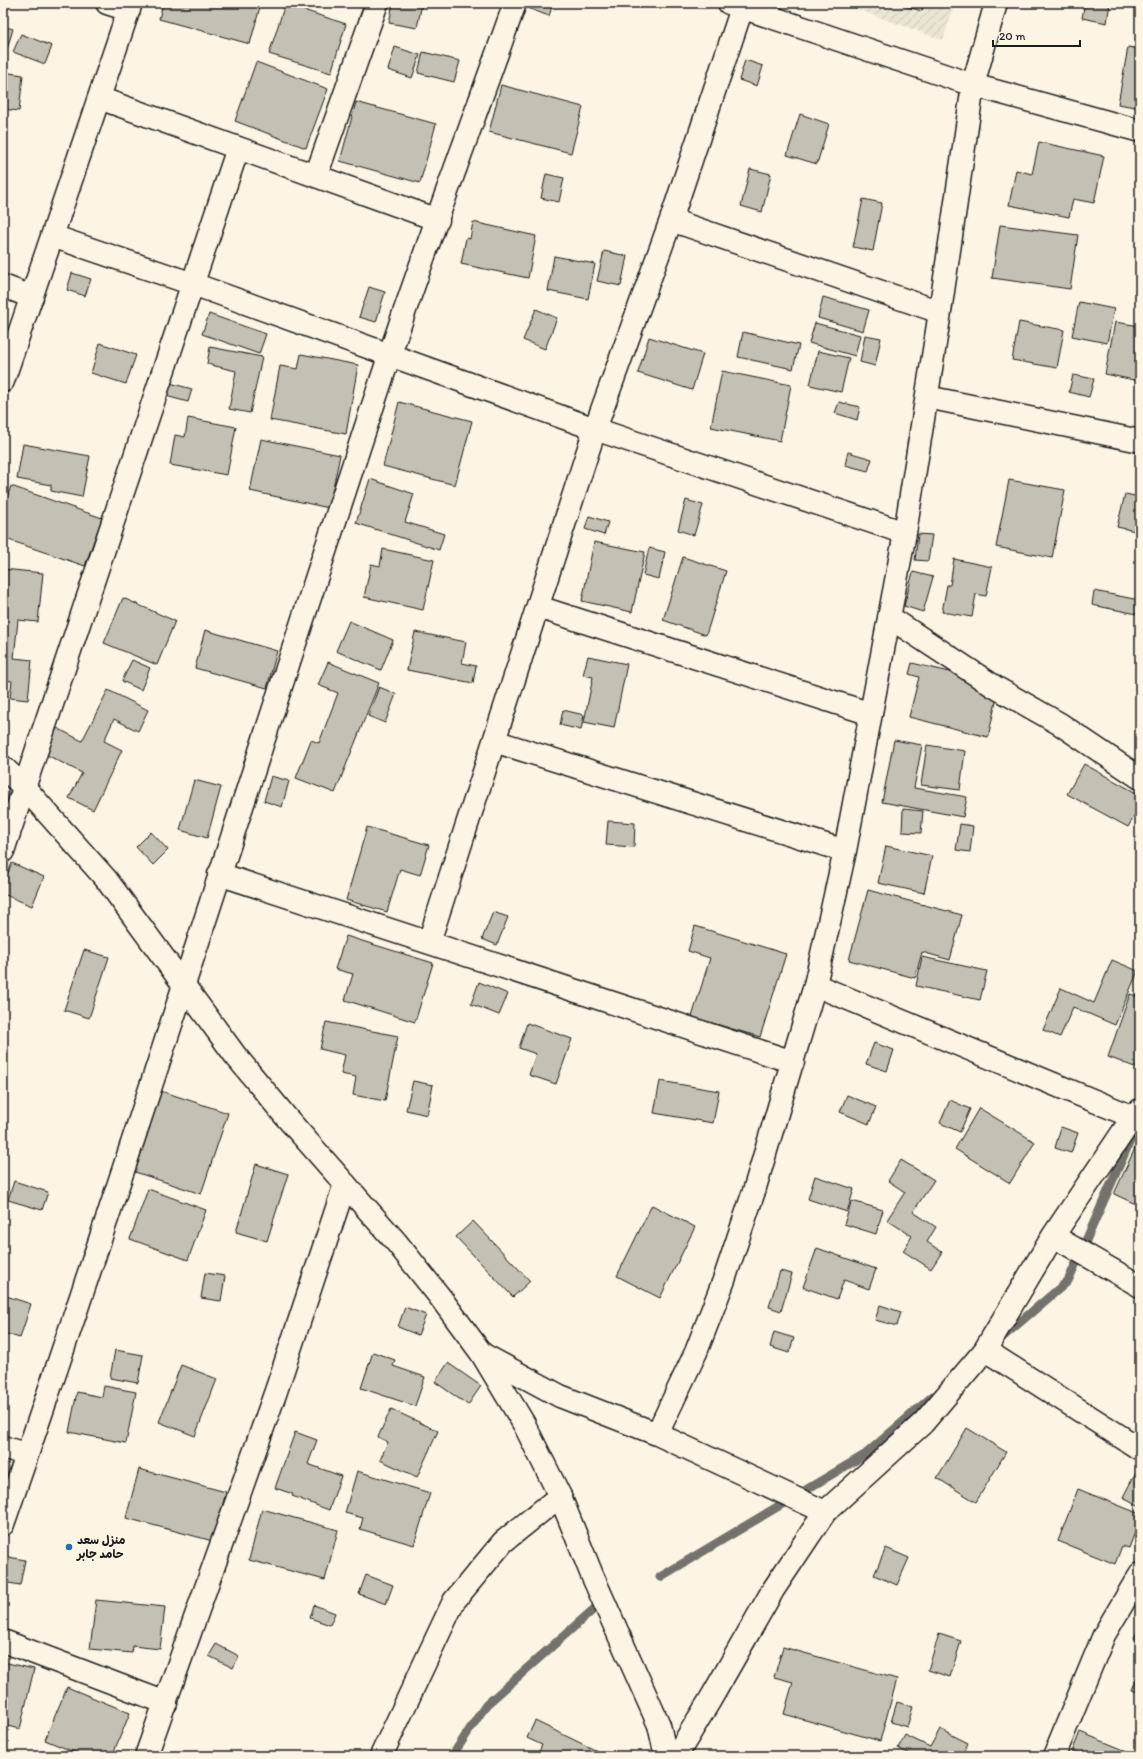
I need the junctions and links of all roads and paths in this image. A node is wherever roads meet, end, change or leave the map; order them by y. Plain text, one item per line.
1 (107, 3) edge
2 (377, 3) edge
3 (515, 3) edge
4 (996, 3) edge
5 (735, 5) edge
6 (128, 6) edge
7 (973, 85) junction
8 (99, 98) junction
9 (1140, 131) edge
10 (238, 148) junction
11 (316, 176) junction
12 (438, 220) junction
13 (671, 220) junction
14 (52, 236) junction
15 (193, 284) junction
16 (3, 286) edge
17 (32, 297) junction
18 (940, 312) junction
19 (390, 356) junction
20 (3, 381) edge
21 (927, 397) junction
22 (595, 429) junction
23 (1140, 442) edge
24 (905, 533) junction
25 (538, 607) junction
26 (889, 617) junction
27 (871, 714) junction
28 (494, 741) junction
29 (3, 767) edge
30 (1140, 778) edge
31 (25, 788) junction
32 (3, 851) edge
33 (845, 851) junction
34 (219, 874) junction
35 (429, 942) junction
36 (185, 985) junction
37 (815, 985) junction
38 (793, 1062) junction
39 (1136, 1114) edge
40 (345, 1184) junction
41 (1053, 1236) junction
42 (1140, 1286) edge
43 (985, 1350) junction
44 (482, 1354) junction
45 (656, 1434) junction
46 (3, 1447) edge
47 (1140, 1449) edge
48 (27, 1455) junction
49 (560, 1496) junction
50 (825, 1512) junction
51 (3, 1524) edge
52 (1140, 1574) edge
53 (3, 1641) edge
54 (166, 1703) junction
55 (146, 1756) edge
56 (381, 1756) edge
57 (666, 1756) edge
58 (676, 1756) edge
59 (1054, 1756) edge

1 - 6 street
2 - 11 street
3 - 12 street
4 - 7 street
5 - 7 street
5 - 13 street
6 - 8 street
7 - 9 street
7 - 18 street
8 - 10 street
8 - 14 street
10 - 11 street
10 - 15 street
11 - 12 street
12 - 19 street
13 - 18 street
13 - 22 street
14 - 15 street
14 - 17 street
15 - 19 street
15 - 31 street
16 - 17 street
17 - 20 street
18 - 21 street
19 - 22 street
19 - 34 street
21 - 23 street
21 - 24 street
22 - 24 street
22 - 25 street
24 - 26 street
25 - 27 street
25 - 28 street
26 - 27 street
26 - 30 street
27 - 33 street
28 - 33 street
28 - 35 street
29 - 31 street
31 - 32 street
31 - 36 street
33 - 37 street
34 - 35 street
34 - 36 street
35 - 38 street
36 - 40 street
36 - 48 street
37 - 38 street
37 - 39 street
38 - 45 street
39 - 41 street
40 - 44 street
40 - 54 street
41 - 42 street
41 - 43 street
43 - 47 street
43 - 50 street
44 - 45 street
44 - 49 street
45 - 50 street
46 - 48 street
48 - 51 street
49 - 56 street
49 - 57 street
50 - 58 street
52 - 59 street
53 - 54 street
54 - 55 street

